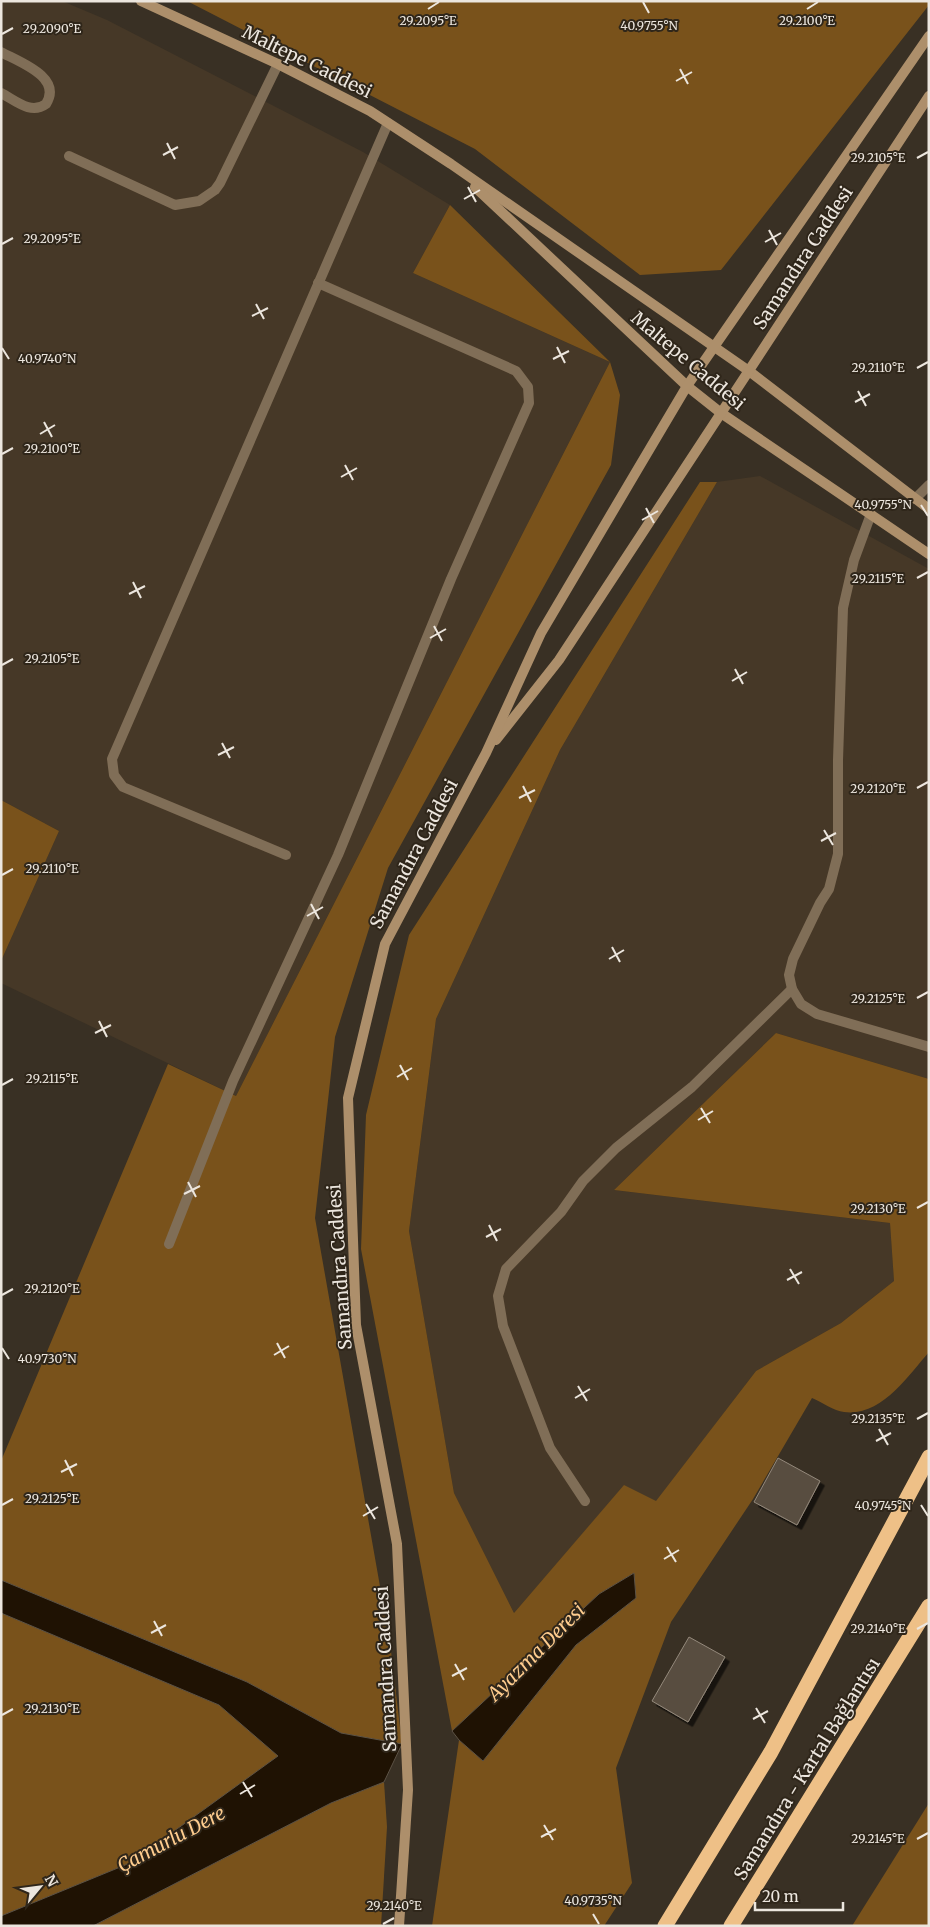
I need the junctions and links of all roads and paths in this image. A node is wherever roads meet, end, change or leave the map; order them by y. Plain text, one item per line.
1 (141, 1) edge
2 (929, 36) edge
3 (1, 52) edge
4 (278, 64) junction
5 (1, 93) edge
6 (929, 96) edge
7 (388, 123) junction
8 (69, 156) dead end
9 (451, 164) junction
10 (318, 283) junction
11 (714, 348) junction
12 (749, 371) junction
13 (687, 386) junction
14 (721, 413) junction
15 (929, 485) edge
16 (915, 499) junction
17 (929, 509) edge
18 (871, 514) junction
19 (929, 554) edge
20 (486, 753) junction
21 (286, 855) dead end
22 (792, 989) junction
23 (929, 1046) edge
24 (169, 1244) dead end
25 (929, 1457) edge
26 (585, 1501) dead end
27 (929, 1606) edge
28 (400, 1926) edge
29 (665, 1926) edge
30 (732, 1926) edge

1 - 4 main road, Maltepe Caddesi
2 - 11 main road, Samandıra Caddesi
3 - 5 street
4 - 7 main road, Maltepe Caddesi
4 - 8 street
6 - 12 main road, Samandıra Caddesi
7 - 9 main road, Maltepe Caddesi
7 - 10 street
9 - 11 main road, Maltepe Caddesi
9 - 13 main road, Maltepe Caddesi
10 - 21 street
10 - 24 street
11 - 12 main road, Maltepe Caddesi
11 - 13 main road, Samandıra Caddesi
12 - 14 main road, Samandıra Caddesi
12 - 16 main road, Maltepe Caddesi
13 - 14 main road, Maltepe Caddesi
13 - 20 main road, Samandıra Caddesi
14 - 18 main road, Maltepe Caddesi
14 - 20 main road, Samandıra Caddesi
15 - 16 street
16 - 17 main road, Maltepe Caddesi
18 - 19 main road, Maltepe Caddesi
18 - 22 street
20 - 28 main road, Samandıra Caddesi
22 - 23 street
22 - 26 street
25 - 29 highway
27 - 30 highway, Samandıra - Kartal Bağlantısı

